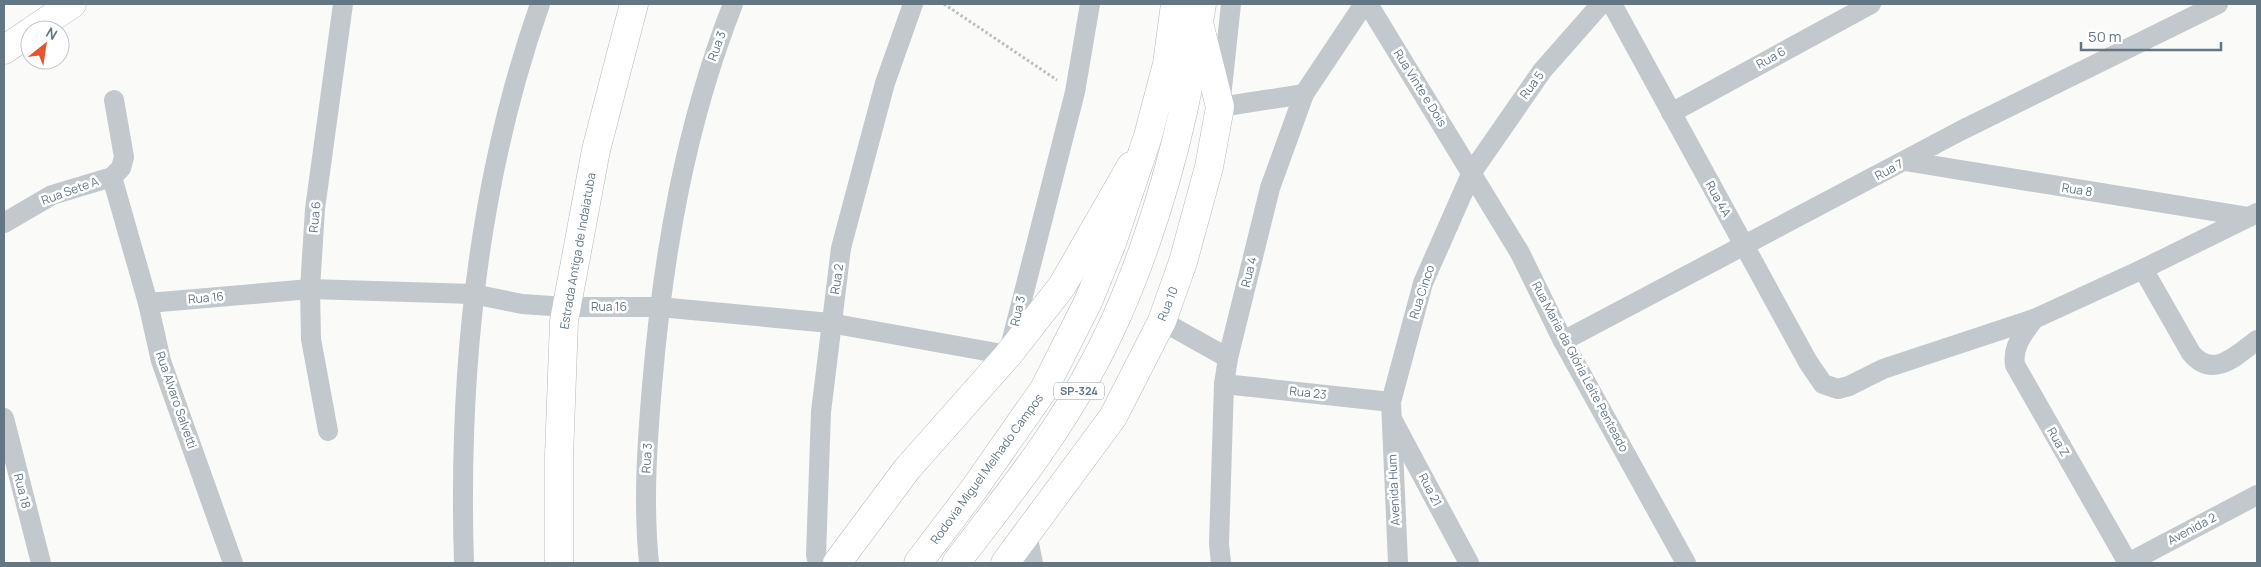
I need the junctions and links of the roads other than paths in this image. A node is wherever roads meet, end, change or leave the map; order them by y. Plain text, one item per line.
1 (72, 4) edge
2 (343, 4) edge
3 (540, 4) edge
4 (634, 4) edge
5 (734, 4) edge
6 (913, 4) edge
7 (1090, 4) edge
8 (1175, 4) edge
9 (1231, 4) edge
10 (1366, 4) edge
11 (1601, 4) edge
12 (1612, 4) edge
13 (1871, 4) edge
14 (2218, 4) edge
15 (1200, 13) edge
16 (48, 20) edge
17 (20, 39) edge
18 (4, 50) edge
19 (1304, 94) junction
20 (114, 100) dead end
21 (1220, 107) junction
22 (1671, 113) junction
23 (1148, 136) junction
24 (1905, 161) junction
25 (1472, 172) junction
26 (112, 176) junction
27 (2253, 215) edge
28 (4, 223) edge
29 (1743, 246) junction
30 (2143, 269) junction
31 (310, 289) junction
32 (473, 294) junction
33 (148, 303) junction
34 (566, 307) junction
35 (659, 307) junction
36 (2034, 319) junction
37 (1162, 321) junction
38 (830, 323) junction
39 (2257, 340) edge
40 (1563, 341) junction
41 (1008, 355) junction
42 (1228, 358) junction
43 (1224, 384) junction
44 (1831, 387) joint
45 (1391, 410) junction
46 (4, 418) edge
47 (328, 431) dead end
48 (2257, 495) edge
49 (1027, 534) junction
50 (41, 563) edge
51 (233, 563) edge
52 (464, 563) edge
53 (559, 563) edge
54 (649, 563) edge
55 (818, 563) edge
56 (837, 563) edge
57 (918, 563) edge
58 (956, 563) edge
59 (1005, 563) edge
60 (1033, 563) edge
61 (1221, 563) edge
62 (1398, 563) edge
63 (1469, 563) edge
64 (1686, 563) edge
65 (2128, 563) edge

1 - 16 main road
2 - 31 street, Rua 6
3 - 32 street
4 - 34 main road, Estrada Antiga de Indaiatuba
5 - 35 street, Rua 3
6 - 38 street, Rua 2
7 - 41 street, Rua 3
8 - 23 main road, Rodovia Miguel Melhado Campos / SP-324
9 - 21 street, Rua 10
10 - 19 street, Rua 4
10 - 25 street, Rua Vinte e Dois
11 - 25 street, Rua 5
12 - 22 street, Rua 4A
13 - 22 street, Rua 6
14 - 24 street, Rua 7
15 - 21 main road
15 - 58 main road, SP-324
17 - 18 main road
19 - 21 street
19 - 42 street, Rua 4
20 - 26 street
21 - 37 main road, Rua 10 / SP-324
22 - 29 street, Rua 4A
23 - 41 main road
23 - 57 main road, Rodovia Miguel Melhado Campos / SP-324
24 - 27 street, Rua 8
24 - 29 street, Rua 7
25 - 40 street, Rua Maria da Glória Leite Penteado
25 - 45 street, Rua Cinco
26 - 28 street, Rua Sete A
26 - 33 street, Rua Alvaro Salvetti
27 - 30 street, Rua 8
29 - 40 street, Rua 7
29 - 44 street, Rua 4A
30 - 36 street, Rua 8
30 - 39 street
31 - 32 street, Rua 16
31 - 33 street, Rua 16
31 - 47 street, Rua 6
32 - 34 street, Rua 16
32 - 52 street
33 - 51 street, Rua Alvaro Salvetti
34 - 35 street, Rua 16
34 - 53 main road, Estrada Antiga de Indaiatuba
35 - 38 street, Rua 16
35 - 54 street, Rua 3
36 - 44 street, Rua 8
36 - 65 street, Rua Z
37 - 42 street
37 - 49 main road, Rua 10 / SP-324
38 - 41 street, Rua 16
38 - 55 street, Rua 2
40 - 64 street, Rua Maria da Glória Leite Penteado
41 - 56 main road, Rua 3
42 - 43 street, Rua 4
43 - 45 street, Rua 23
43 - 61 street, Rua 4
45 - 62 street, Avenida Hum
45 - 63 street, Rua 21
46 - 50 street, Rua 18
48 - 65 street, Avenida 2
49 - 59 main road, Rua 10 / SP-324
49 - 60 street

